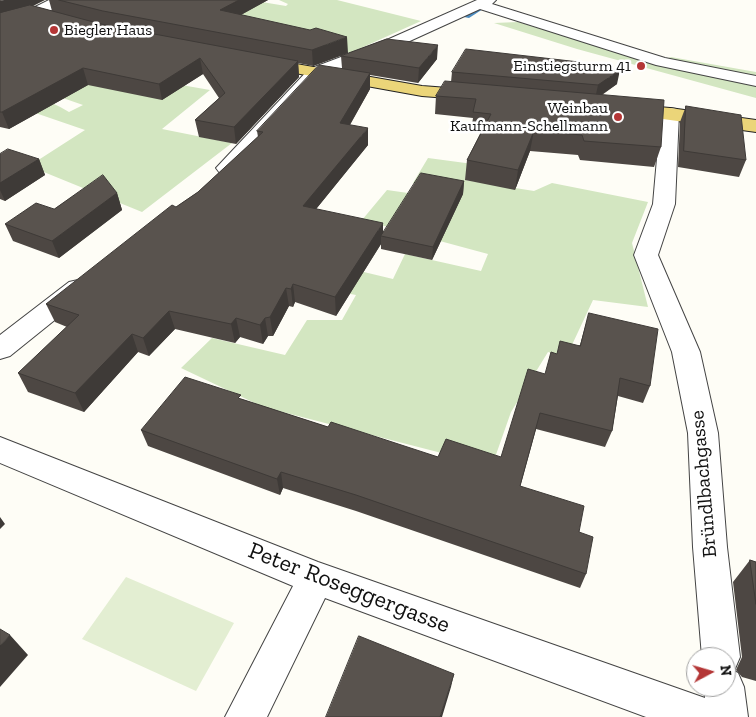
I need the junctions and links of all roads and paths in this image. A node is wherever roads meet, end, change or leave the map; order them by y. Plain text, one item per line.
1 (60, 0) edge
2 (485, 2) edge
3 (34, 13) junction
4 (17, 18) edge
5 (52, 18) edge
6 (249, 60) edge
7 (315, 73) junction
8 (756, 81) edge
9 (490, 97) edge
10 (612, 108) edge
11 (670, 113) junction
12 (756, 126) edge
13 (210, 183) edge
14 (94, 276) edge
15 (0, 349) edge
16 (0, 450) edge
17 (316, 578) junction
18 (720, 647) edge
19 (725, 697) edge
20 (246, 717) edge
21 (701, 717) edge
22 (727, 717) edge

1 - 3 street
2 - 7 street
2 - 8 street
3 - 4 main road
3 - 5 main road
6 - 7 main road
7 - 9 main road
7 - 13 street
10 - 11 main road
11 - 12 main road
11 - 18 street, Bründlbachgasse
14 - 15 street
16 - 17 street, Peter Roseggergasse
17 - 20 street
17 - 21 street, Peter Roseggergasse
19 - 22 street

